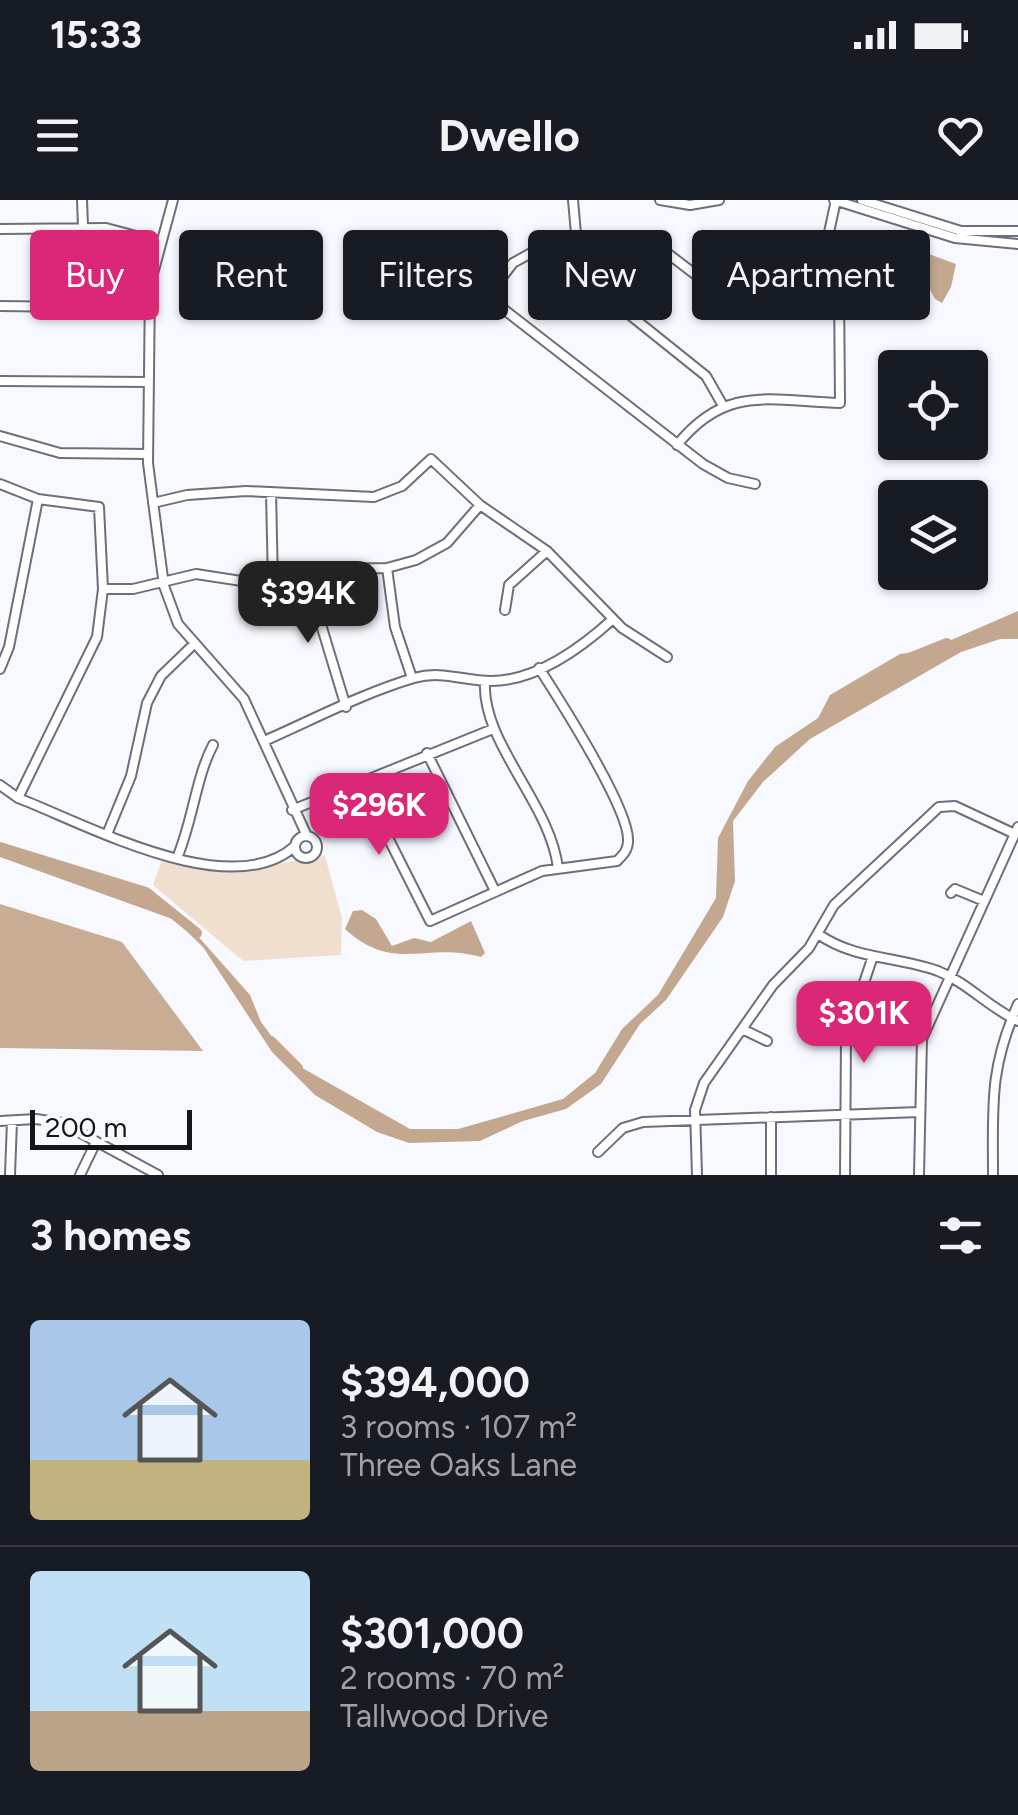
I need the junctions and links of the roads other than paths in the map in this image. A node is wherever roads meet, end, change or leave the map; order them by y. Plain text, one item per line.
1 (82, 200) edge
2 (173, 200) edge
3 (572, 200) edge
4 (660, 200) edge
5 (719, 200) edge
6 (836, 200) edge
7 (862, 200) edge
8 (83, 227) junction
9 (0, 229) edge
10 (117, 230) edge
11 (575, 230) edge
12 (830, 230) edge
13 (1017, 231) edge
14 (159, 242) edge
15 (1017, 244) edge
16 (528, 254) edge
17 (672, 257) edge
18 (692, 272) edge
19 (508, 274) edge
20 (0, 306) edge
21 (30, 306) edge
22 (508, 313) edge
23 (150, 320) edge
24 (633, 320) edge
25 (840, 320) edge
26 (0, 381) edge
27 (148, 382) junction
28 (722, 404) junction
29 (0, 436) edge
30 (678, 445) junction
31 (148, 454) junction
32 (0, 484) edge
33 (755, 484) dead end
34 (271, 492) junction
35 (38, 499) junction
36 (153, 503) junction
37 (480, 505) junction
38 (547, 551) junction
39 (387, 568) junction
40 (306, 574) junction
41 (164, 582) junction
42 (274, 584) junction
43 (103, 589) junction
44 (505, 610) dead end
45 (613, 619) junction
46 (194, 644) junction
47 (667, 657) dead end
48 (540, 668) junction
49 (0, 669) edge
50 (412, 678) junction
51 (485, 681) junction
52 (346, 707) junction
53 (493, 729) junction
54 (264, 741) junction
55 (213, 745) dead end
56 (428, 753) junction
57 (360, 782) junction
58 (0, 785) edge
59 (18, 798) junction
60 (292, 810) junction
61 (1017, 830) edge
62 (108, 832) junction
63 (177, 858) junction
64 (558, 868) junction
65 (495, 891) junction
66 (952, 893) dead end
67 (984, 901) junction
68 (818, 934) junction
69 (873, 956) junction
70 (950, 976) junction
71 (1018, 1004) edge
72 (1015, 1020) edge
73 (742, 1029) junction
74 (768, 1041) dead end
75 (919, 1112) junction
76 (846, 1114) junction
77 (771, 1118) junction
78 (695, 1120) junction
79 (0, 1121) edge
80 (12, 1121) junction
81 (96, 1142) junction
82 (598, 1152) dead end
83 (154, 1174) edge
84 (10, 1175) edge
85 (80, 1175) edge
86 (697, 1175) edge
87 (771, 1175) edge
88 (845, 1175) edge
89 (919, 1175) edge
90 (993, 1175) edge

1 - 8 street
2 - 14 street
3 - 11 street
4 - 5 street
6 - 12 street
6 - 15 street
7 - 13 street
8 - 9 street
8 - 10 street
13 - 15 street
16 - 19 street
17 - 18 street
20 - 21 street
22 - 30 street
23 - 27 street
24 - 28 street
25 - 28 street
26 - 27 street
27 - 31 street
28 - 30 street
29 - 31 street
30 - 33 street
31 - 36 street
32 - 35 street
34 - 36 street
34 - 37 street
34 - 42 street
35 - 43 street
35 - 49 street
36 - 41 street
37 - 38 street
37 - 39 street
38 - 44 street
38 - 45 street
39 - 40 street
39 - 50 street
40 - 42 street
40 - 52 street
41 - 42 street
41 - 43 street
41 - 46 street
43 - 59 street
45 - 47 street
45 - 48 street
46 - 54 street
46 - 62 street
48 - 51 street
48 - 64 street
50 - 51 street
50 - 52 street
51 - 53 street
52 - 54 street
53 - 56 street
53 - 64 street
54 - 60 street
55 - 63 street
56 - 57 street
56 - 65 street
57 - 60 street
57 - 65 street
58 - 59 street
59 - 62 street
60 - 63 street
61 - 67 street
61 - 68 street
62 - 63 street
64 - 65 street
66 - 67 street
67 - 70 street
68 - 69 street
68 - 73 street
69 - 70 street
69 - 76 street
70 - 72 street
70 - 75 street
71 - 72 street
72 - 90 street
73 - 74 street
73 - 78 street
75 - 76 street
75 - 89 street
76 - 77 street
76 - 88 street
77 - 78 street
77 - 87 street
78 - 82 street
78 - 86 street
79 - 80 street
80 - 81 street
80 - 84 street
81 - 83 street
81 - 85 street

